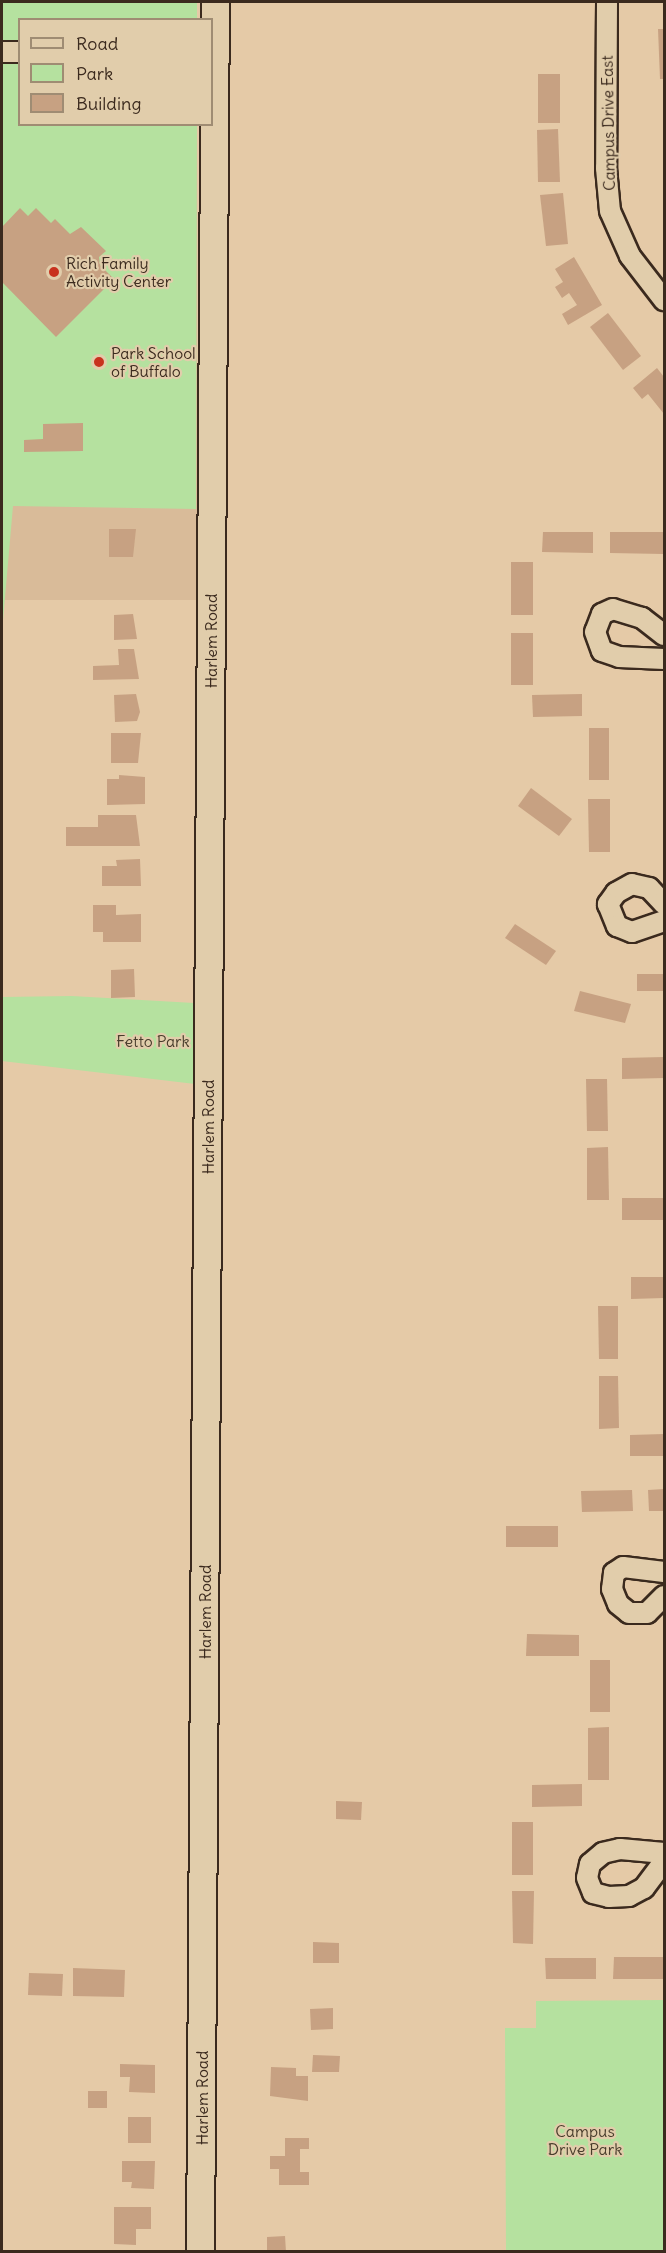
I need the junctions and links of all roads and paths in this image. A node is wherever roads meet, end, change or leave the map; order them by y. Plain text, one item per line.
1 (215, 2) edge
2 (607, 2) edge
3 (2, 52) edge
4 (18, 52) edge
5 (213, 56) edge
6 (213, 126) edge
7 (664, 300) edge
8 (664, 635) edge
9 (664, 659) edge
10 (664, 904) edge
11 (664, 921) edge
12 (664, 1572) edge
13 (664, 1596) edge
14 (664, 1853) edge
15 (664, 1861) edge
16 (200, 2252) edge

1 - 5 main road, Harlem Road
2 - 7 street, Campus Drive East
3 - 4 street
6 - 16 main road, Harlem Road
8 - 9 street
10 - 11 street
12 - 13 street
14 - 15 street

